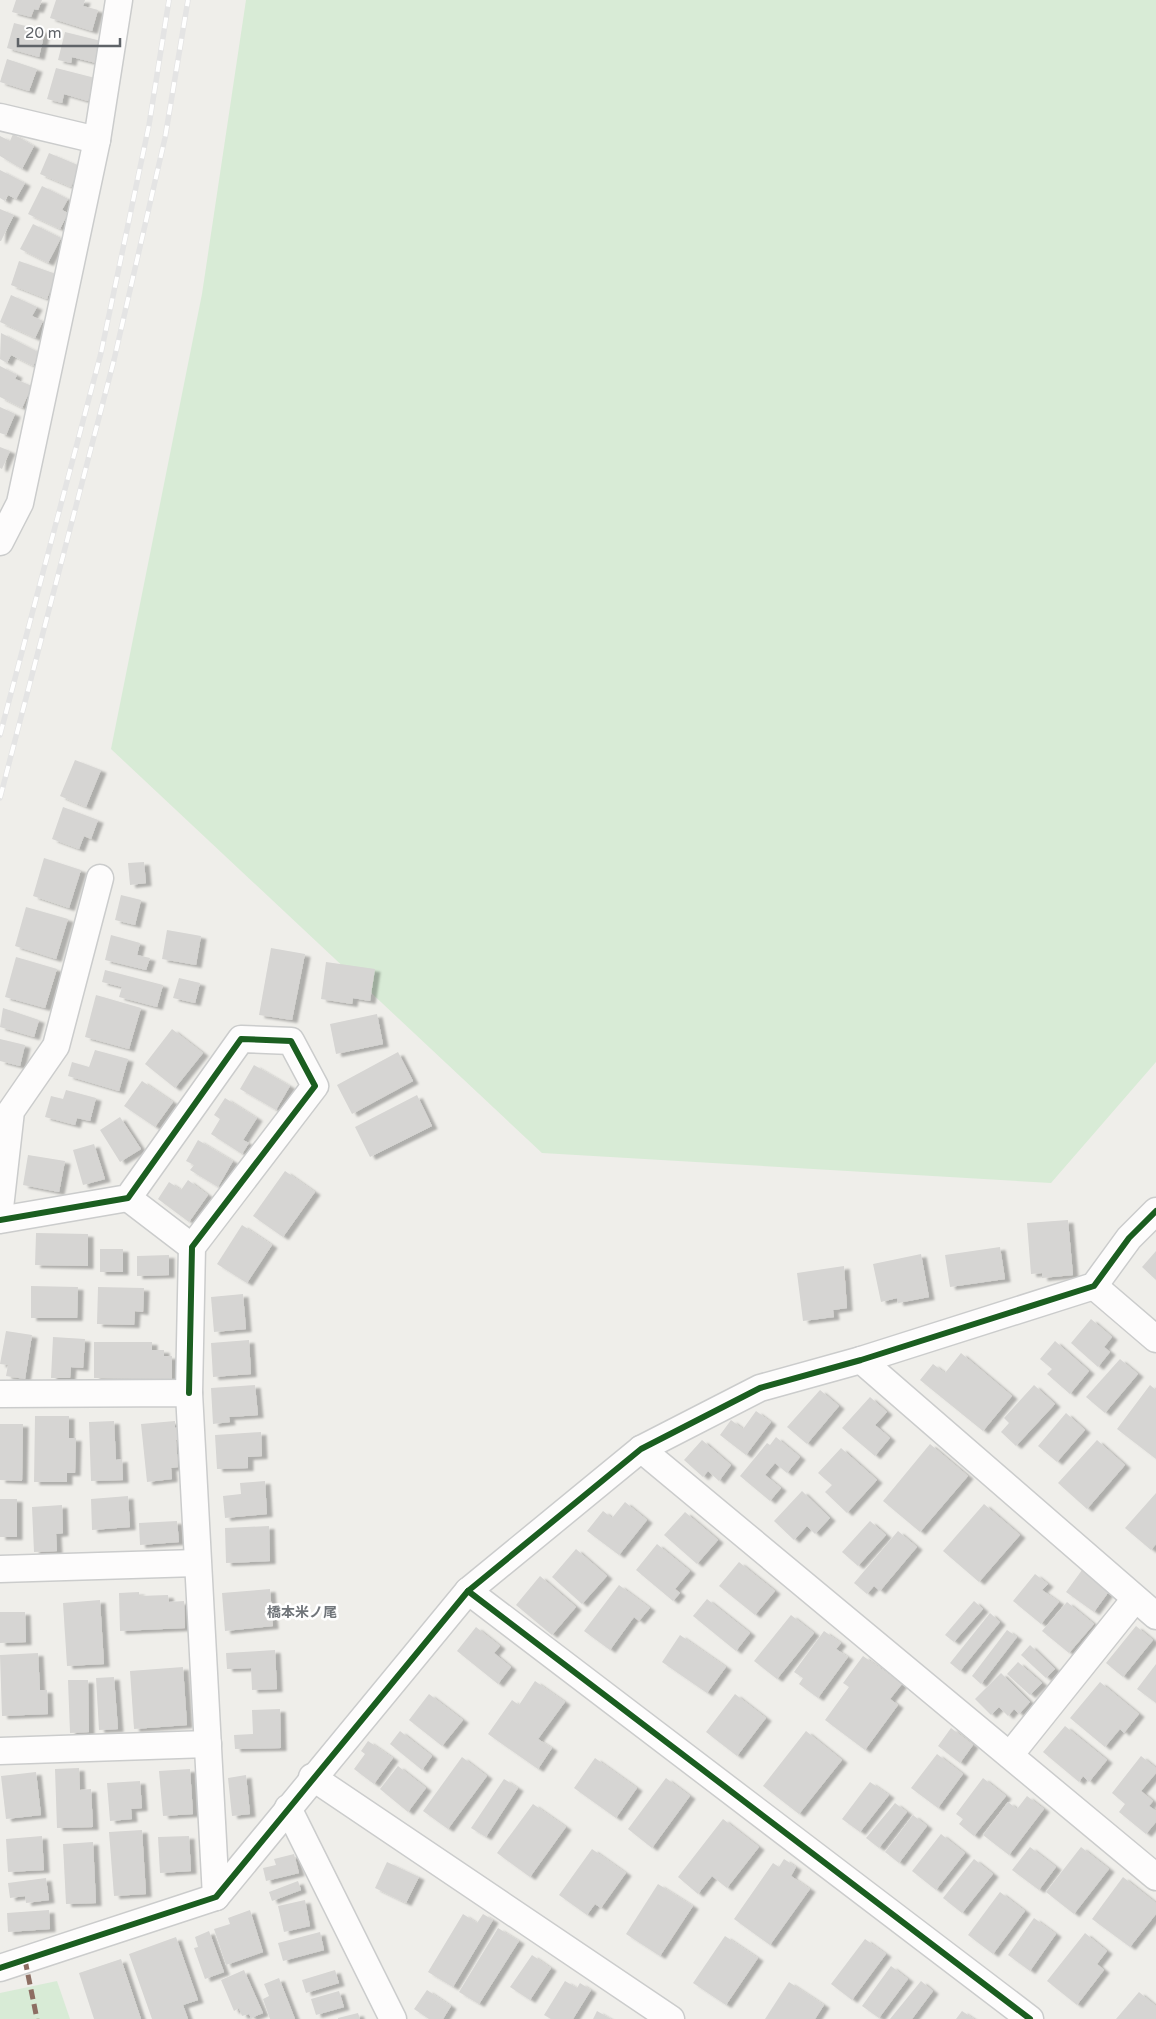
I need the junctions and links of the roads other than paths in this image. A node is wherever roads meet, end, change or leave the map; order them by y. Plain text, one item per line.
1 (119, 0) edge
2 (0, 117) edge
3 (97, 140) junction
4 (0, 542) edge
5 (100, 878) dead end
6 (128, 1198) junction
7 (0, 1208) edge
8 (1156, 1211) edge
9 (0, 1220) edge
10 (192, 1247) junction
11 (1094, 1286) junction
12 (1156, 1340) edge
13 (861, 1360) junction
14 (189, 1393) junction
15 (0, 1394) edge
16 (641, 1449) junction
17 (197, 1563) junction
18 (0, 1569) edge
19 (468, 1591) junction
20 (1135, 1599) junction
21 (1156, 1616) edge
22 (208, 1744) junction
23 (0, 1751) edge
24 (1010, 1755) junction
25 (312, 1778) junction
26 (288, 1808) junction
27 (1156, 1877) edge
28 (216, 1896) junction
29 (0, 1968) edge
30 (393, 2019) edge
31 (671, 2019) edge
32 (1030, 2019) edge

1 - 3 street
2 - 3 street
3 - 4 street
5 - 7 street
6 - 9 street
6 - 10 street
6 - 10 street
8 - 11 street
10 - 14 street
11 - 12 street
11 - 13 street
13 - 16 street
13 - 20 street
14 - 15 street
14 - 17 street
16 - 19 street
16 - 24 street
17 - 18 street
17 - 22 street
19 - 25 street
19 - 32 street
20 - 21 street
20 - 24 street
22 - 23 street
22 - 28 street
24 - 27 street
25 - 26 street
25 - 31 street
26 - 28 street
26 - 30 street
28 - 29 street

